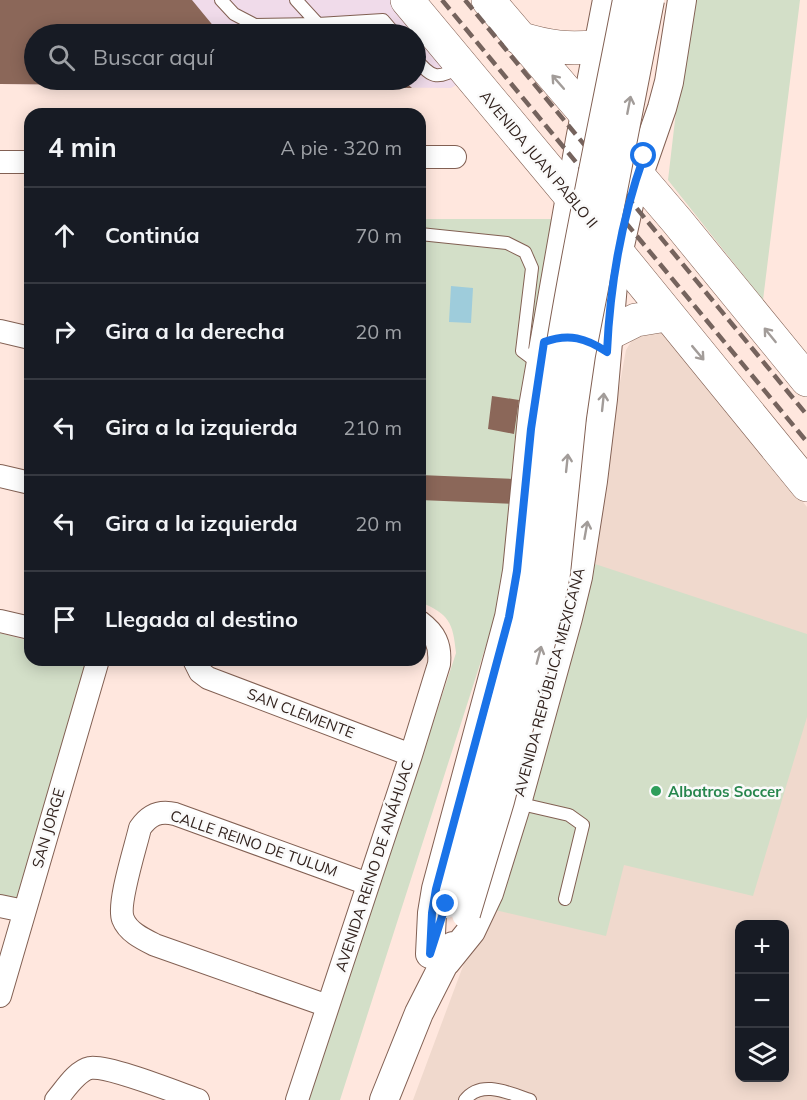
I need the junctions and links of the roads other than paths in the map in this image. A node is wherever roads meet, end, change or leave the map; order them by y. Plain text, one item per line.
1 (221, 0) edge
2 (296, 0) edge
3 (607, 0) edge
4 (627, 0) edge
5 (650, 0) edge
6 (682, 0) edge
7 (504, 15) edge
8 (402, 18) edge
9 (253, 24) edge
10 (318, 24) joint
11 (426, 37) edge
12 (597, 51) junction
13 (675, 52) junction
14 (462, 66) junction
15 (426, 72) edge
16 (585, 113) junction
17 (426, 157) edge
18 (455, 157) dead end
19 (0, 162) edge
20 (24, 162) edge
21 (638, 175) junction
22 (570, 196) junction
23 (426, 235) edge
24 (618, 253) junction
25 (666, 315) junction
26 (0, 331) edge
27 (24, 337) edge
28 (608, 343) junction
29 (543, 350) junction
30 (807, 380) edge
31 (0, 476) edge
32 (24, 482) edge
33 (807, 485) edge
34 (0, 621) edge
35 (24, 626) edge
36 (426, 627) edge
37 (96, 666) edge
38 (198, 666) edge
39 (411, 754) junction
40 (517, 803) junction
41 (368, 884) junction
42 (565, 899) dead end
43 (0, 906) edge
44 (456, 909) junction
45 (24, 911) junction
46 (438, 958) junction
47 (0, 996) edge
48 (328, 1006) junction
49 (56, 1100) edge
50 (198, 1100) edge
51 (297, 1100) edge
52 (384, 1100) edge
53 (465, 1100) edge
54 (530, 1100) edge

1 - 9 lane
2 - 10 lane
3 - 12 street, AVENIDA REPÚBLICA MEXICANA
4 - 44 street, AVENIDA REPÚBLICA MEXICANA, bridge
44 -> 5 street, AVENIDA REPÚBLICA MEXICANA, bridge
6 - 13 street, AVENIDA REPÚBLICA MEXICANA
7 - 12 main road
16 -> 7 main road
8 - 10 lane
11 - 14 main road, AVENIDA JUAN PABLO II
12 - 13 street
12 - 16 street, AVENIDA REPÚBLICA MEXICANA
13 - 21 street, AVENIDA REPÚBLICA MEXICANA
14 - 15 lane
14 - 22 main road, AVENIDA JUAN PABLO II
16 - 21 main road
16 - 22 street, AVENIDA REPÚBLICA MEXICANA
17 - 18 street
19 - 20 street
21 - 24 street, AVENIDA REPÚBLICA MEXICANA
30 -> 21 main road
22 - 24 main road, AVENIDA JUAN PABLO II
22 - 29 street, AVENIDA REPÚBLICA MEXICANA
23 - 29 lane
24 - 25 main road, AVENIDA JUAN PABLO II
24 - 28 street, AVENIDA REPÚBLICA MEXICANA
25 - 28 main road
25 -> 33 main road, AVENIDA JUAN PABLO II
26 - 27 street
28 - 29 street
40 -> 28 street, AVENIDA REPÚBLICA MEXICANA
29 - 46 street, AVENIDA REPÚBLICA MEXICANA
31 - 32 street
34 - 35 street
36 - 39 street, AVENIDA REINO DE ANÁHUAC
37 - 45 street, SAN JORGE
38 - 39 street, SAN CLEMENTE
39 - 41 street, AVENIDA REINO DE ANÁHUAC
40 - 42 lane
40 - 46 street, AVENIDA REPÚBLICA MEXICANA
41 - 48 street, AVENIDA REINO DE ANÁHUAC
41 - 48 street, CALLE REINO DE TULUM
43 - 45 street
44 - 46 street, AVENIDA REPÚBLICA MEXICANA
45 - 47 street, SAN JORGE
46 - 52 street, AVENIDA REPÚBLICA MEXICANA
48 - 51 street, AVENIDA REINO DE ANÁHUAC
49 - 50 street
53 - 54 lane

